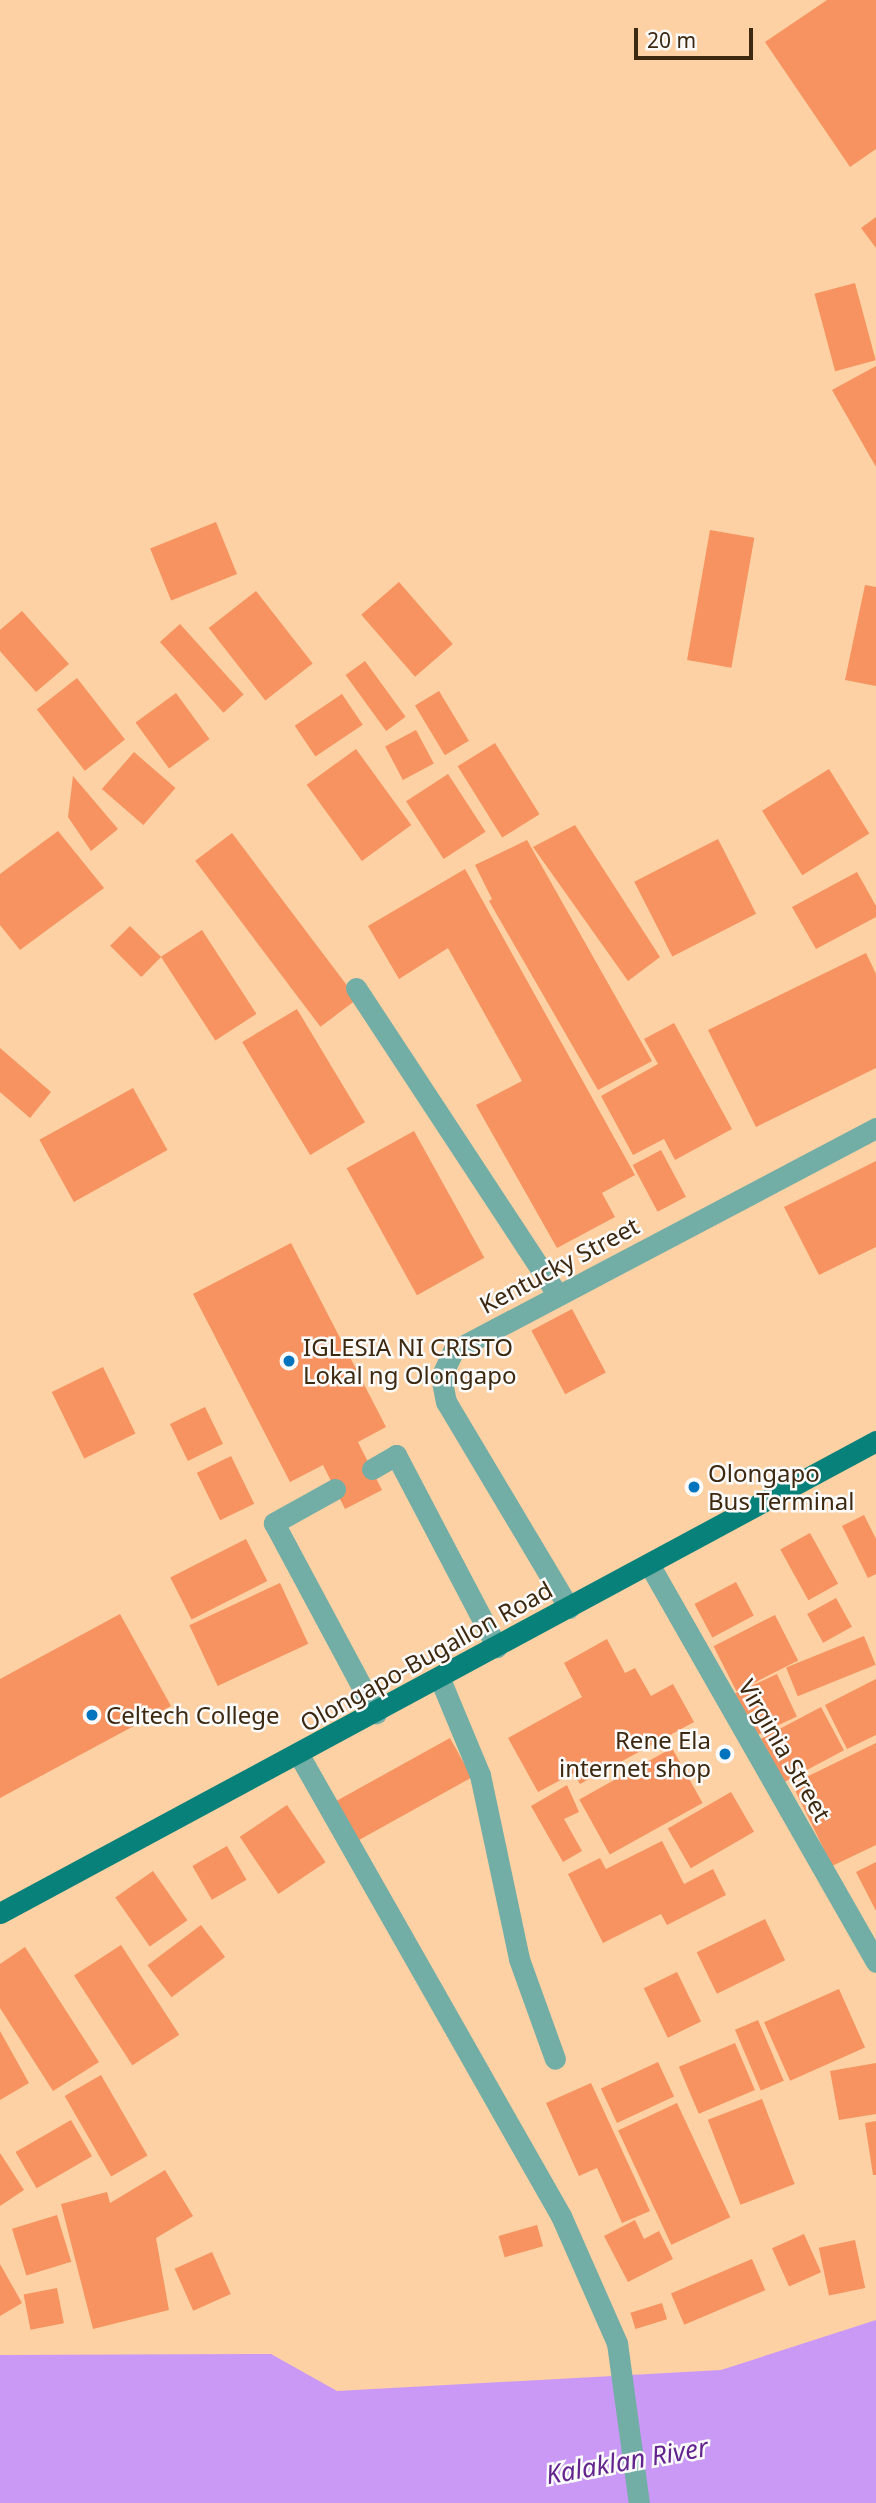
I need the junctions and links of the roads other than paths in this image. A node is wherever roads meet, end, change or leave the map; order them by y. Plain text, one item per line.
1 (356, 988) dead end
2 (876, 1128) edge
3 (558, 1296) junction
4 (876, 1441) edge
5 (372, 1469) dead end
6 (335, 1489) dead end
7 (649, 1564) junction
8 (569, 1608) junction
9 (497, 1647) junction
10 (440, 1679) junction
11 (376, 1713) junction
12 (299, 1755) junction
13 (0, 1913) edge
14 (876, 1962) edge
15 (555, 2059) dead end
16 (639, 2503) edge

1 - 3 street
2 - 3 street, Kentucky Street
3 - 8 street, Kentucky Street
4 - 7 main road, Olongapo-Bugallon Road
5 - 9 street
6 - 11 street
7 - 8 main road, Olongapo-Bugallon Road
7 - 14 street, Virginia Street
8 - 9 main road, Olongapo-Bugallon Road
9 - 10 main road, Olongapo-Bugallon Road
10 - 11 main road, Olongapo-Bugallon Road
10 - 15 street
11 - 12 main road, Olongapo-Bugallon Road
12 - 13 main road, Olongapo-Bugallon Road
12 - 16 street

